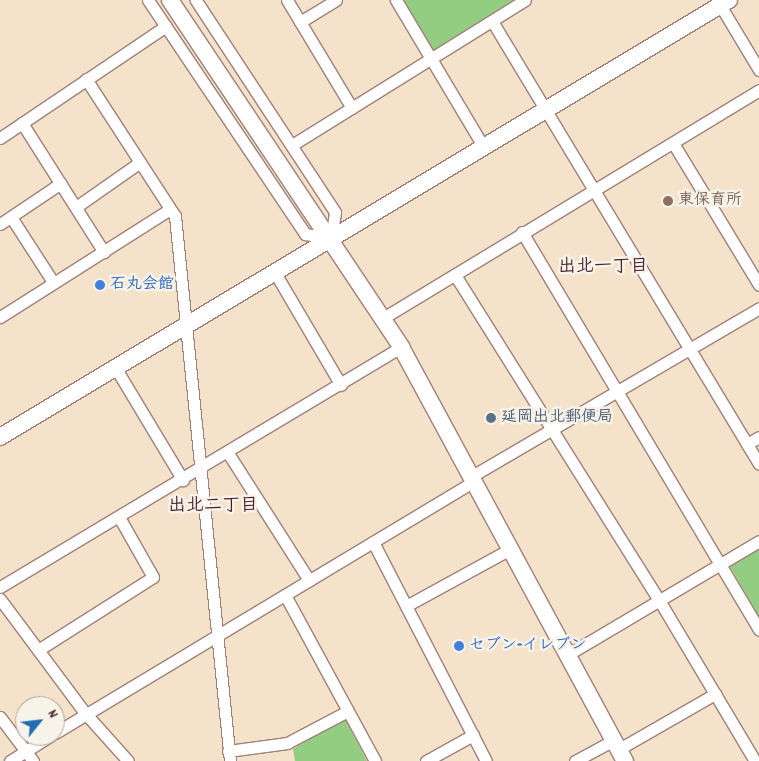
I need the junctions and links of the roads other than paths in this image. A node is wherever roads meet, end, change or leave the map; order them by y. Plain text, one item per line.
1 (148, 0) edge
2 (170, 0) edge
3 (196, 0) edge
4 (286, 0) edge
5 (336, 0) edge
6 (396, 0) edge
7 (525, 0) edge
8 (722, 2) edge
9 (492, 20) junction
10 (300, 22) junction
11 (166, 26) junction
12 (430, 59) junction
13 (759, 70) edge
14 (86, 80) junction
15 (759, 90) edge
16 (352, 108) junction
17 (547, 108) junction
18 (22, 123) junction
19 (0, 138) edge
20 (673, 143) junction
21 (292, 145) junction
22 (483, 146) junction
23 (140, 162) junction
24 (61, 183) junction
25 (594, 190) junction
26 (76, 207) junction
27 (170, 209) junction
28 (11, 217) junction
29 (0, 224) edge
30 (522, 232) junction
31 (331, 238) junction
32 (104, 252) junction
33 (274, 271) junction
34 (454, 275) junction
35 (53, 282) junction
36 (759, 285) edge
37 (759, 308) edge
38 (0, 316) edge
39 (383, 318) junction
40 (185, 323) junction
41 (401, 347) junction
42 (691, 349) junction
43 (115, 367) junction
44 (341, 385) junction
45 (615, 391) junction
46 (552, 428) junction
47 (0, 437) edge
48 (759, 437) edge
49 (747, 444) junction
50 (228, 453) junction
51 (759, 464) edge
52 (199, 470) junction
53 (473, 478) junction
54 (183, 480) junction
55 (119, 517) junction
56 (759, 541) edge
57 (373, 542) junction
58 (510, 549) junction
59 (720, 564) junction
60 (309, 580) junction
61 (0, 587) edge
62 (285, 594) junction
63 (0, 599) edge
64 (659, 600) junction
65 (406, 606) junction
66 (759, 630) edge
67 (217, 635) junction
68 (38, 650) junction
69 (567, 655) junction
70 (715, 694) junction
71 (348, 711) junction
72 (85, 712) junction
73 (0, 717) edge
74 (65, 725) edge
75 (473, 735) junction
76 (40, 746) edge
77 (619, 750) edge
78 (30, 756) edge
79 (229, 756) edge
80 (10, 761) edge
81 (128, 761) edge
82 (375, 761) edge
83 (426, 761) edge
84 (486, 761) edge
85 (575, 761) edge
86 (755, 761) edge

1 - 11 street
2 - 31 street
3 - 21 street
4 - 10 street
5 - 10 street
6 - 12 street
7 - 9 street
8 - 13 street
8 - 17 street
9 - 12 street
9 - 17 street
10 - 16 street
11 - 14 street
11 - 31 street
12 - 16 street
12 - 22 street
14 - 18 street
14 - 23 street
15 - 20 street
16 - 21 street
17 - 22 street
17 - 25 street
18 - 19 street
18 - 24 street
20 - 25 street
20 - 36 street
21 - 31 street
22 - 31 street
23 - 26 street
23 - 27 street
24 - 26 street
24 - 28 street
25 - 30 street
25 - 42 street
26 - 32 street
27 - 32 street
27 - 40 street
28 - 29 street
28 - 35 street
30 - 34 street
30 - 45 street
31 - 33 street
31 - 39 street
32 - 35 street
33 - 40 street
33 - 44 street
34 - 39 street
34 - 46 street
35 - 38 street
37 - 42 street
39 - 41 street
40 - 43 street
40 - 52 street
41 - 44 street
41 - 53 street
42 - 45 street
42 - 49 street
43 - 47 street
43 - 54 street
44 - 50 street
45 - 46 street
45 - 59 street
46 - 53 street
46 - 64 street
48 - 49 street
49 - 51 street
50 - 52 street
50 - 60 street
52 - 54 street
52 - 67 street
53 - 57 street
53 - 58 street
54 - 55 street
55 - 61 street
55 - 68 street
56 - 59 street
57 - 60 street
57 - 65 street
58 - 65 street
58 - 69 street
59 - 64 street
59 - 66 street
60 - 62 street
62 - 67 street
62 - 71 street
63 - 68 street
64 - 69 street
64 - 70 street
65 - 75 street
67 - 72 street
67 - 79 street
68 - 72 street
69 - 77 street
70 - 77 street
70 - 86 street
71 - 79 street
71 - 82 street
72 - 74 street
72 - 81 street
73 - 78 street
75 - 83 street
75 - 84 street
76 - 78 street
77 - 85 street
78 - 80 street

